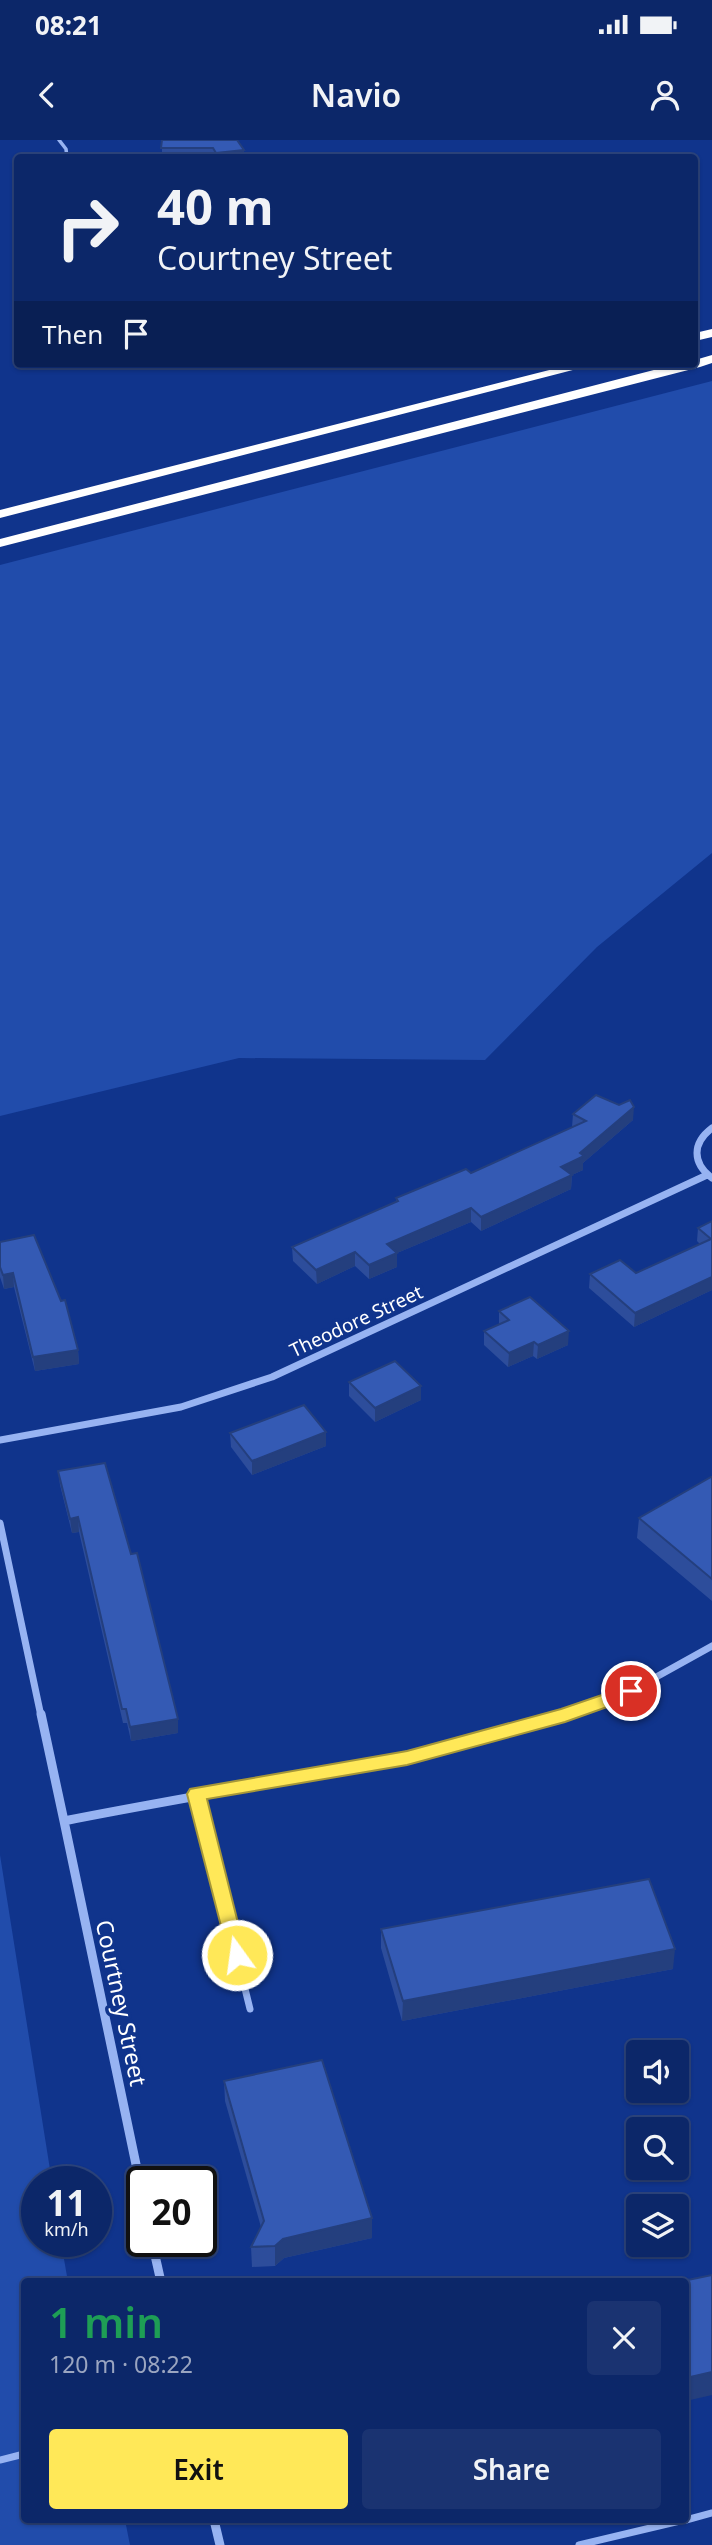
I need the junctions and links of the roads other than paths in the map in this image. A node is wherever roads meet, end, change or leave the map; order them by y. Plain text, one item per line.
1 (573, 368) edge
2 (678, 368) edge
3 (0, 514) edge
4 (0, 543) edge
5 (712, 1128) edge
6 (709, 1177) edge
7 (0, 1440) edge
8 (0, 1523) edge
9 (3, 1553) edge
10 (712, 1646) edge
11 (197, 1794) junction
12 (64, 1821) junction
13 (250, 2009) dead end
14 (136, 2166) edge
15 (155, 2257) edge
16 (160, 2278) edge
17 (21, 2455) edge
18 (0, 2460) edge
19 (712, 2513) edge
20 (689, 2519) edge
21 (215, 2523) edge
22 (672, 2523) edge
23 (220, 2545) edge
24 (579, 2545) edge

1 - 3 highway
2 - 4 highway
5 - 6 street
6 - 7 street, Theodore Street
8 - 9 street, Courtney Street
9 - 12 street, Courtney Street
10 - 11 street
11 - 12 street
11 - 13 lane
12 - 14 street, Courtney Street
15 - 16 street
17 - 18 lane
19 - 20 lane
21 - 23 street
22 - 24 lane

